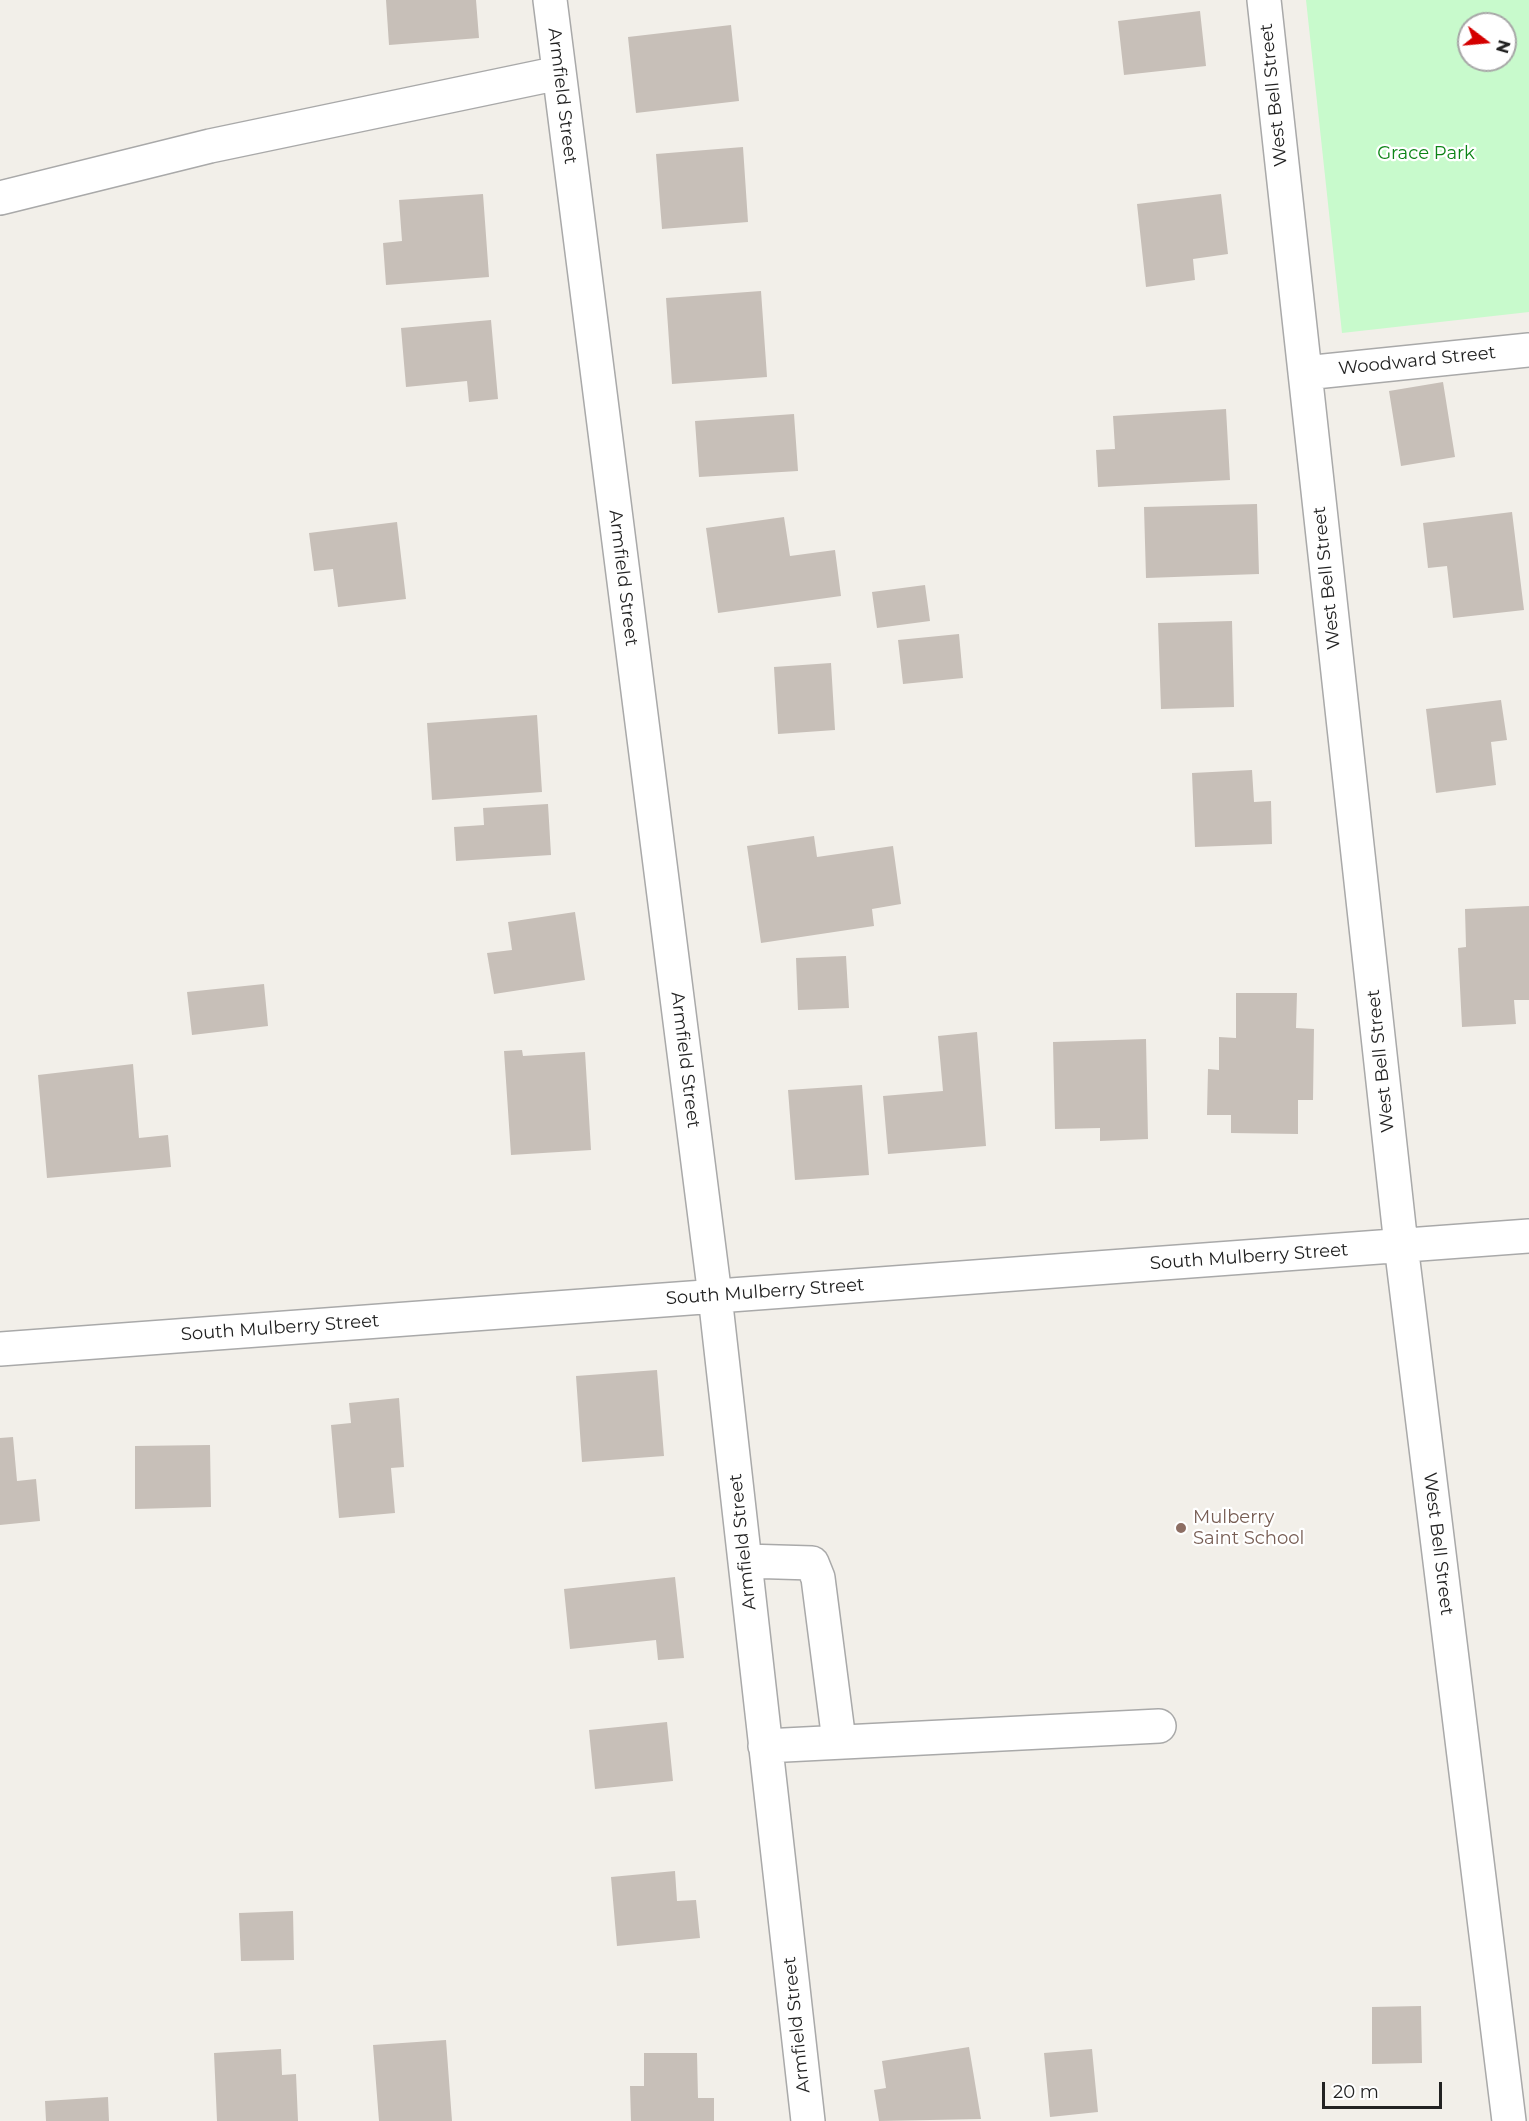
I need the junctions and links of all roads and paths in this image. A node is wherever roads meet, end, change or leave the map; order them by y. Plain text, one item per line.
1 (550, 0) edge
2 (1264, 0) edge
3 (559, 73) junction
4 (0, 198) edge
5 (1529, 350) edge
6 (1305, 373) junction
7 (1529, 1236) edge
8 (1401, 1245) junction
9 (715, 1296) junction
10 (0, 1348) edge
11 (745, 1561) junction
12 (1159, 1726) dead end
13 (839, 1741) junction
14 (765, 1746) junction
15 (808, 2121) edge
16 (1509, 2121) edge

1 - 3 street, Armfield Street
2 - 6 street, West Bell Street
3 - 4 street
3 - 9 street, Armfield Street
5 - 6 street, Woodward Street
6 - 8 street, West Bell Street
7 - 8 street, South Mulberry Street
8 - 9 street, South Mulberry Street
8 - 16 street, West Bell Street
9 - 10 street, South Mulberry Street
9 - 11 street, Armfield Street
11 - 13 street
11 - 14 street, Armfield Street
12 - 13 street
13 - 14 street
14 - 15 street, Armfield Street

